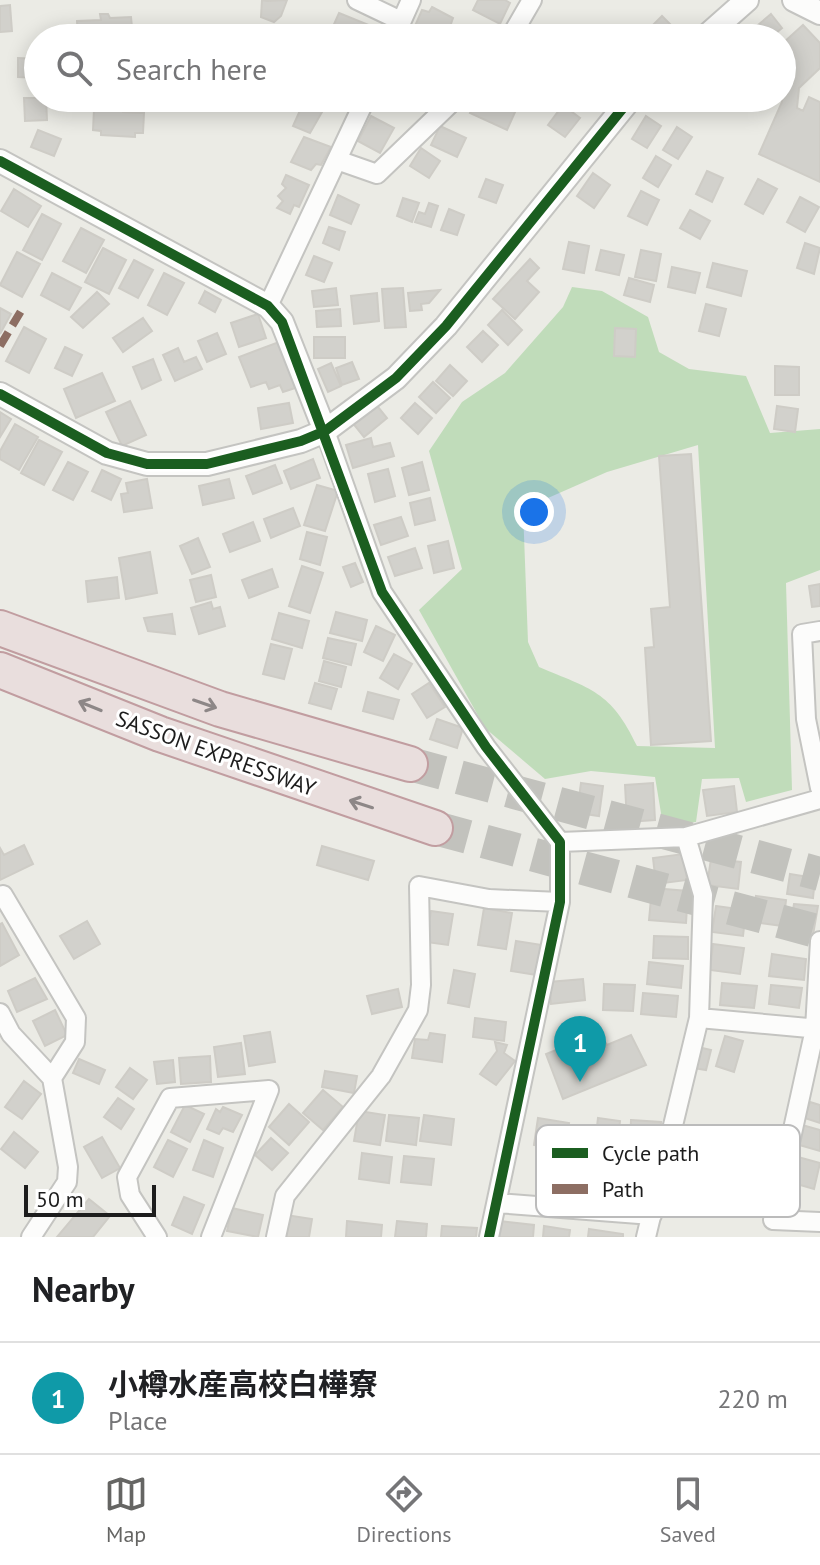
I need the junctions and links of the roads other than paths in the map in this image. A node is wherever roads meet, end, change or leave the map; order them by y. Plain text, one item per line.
1 (357, 0) edge
2 (411, 0) edge
3 (532, 0) edge
4 (747, 0) edge
5 (794, 0) edge
6 (820, 13) edge
7 (390, 24) edge
8 (401, 24) edge
9 (518, 24) edge
10 (720, 24) edge
11 (359, 112) edge
12 (441, 112) edge
13 (620, 112) edge
14 (337, 160) junction
15 (0, 161) edge
16 (268, 306) junction
17 (0, 394) edge
18 (325, 431) junction
19 (0, 628) edge
20 (820, 631) edge
21 (0, 670) edge
22 (410, 764) tunnel mouth
23 (820, 788) edge
24 (820, 799) edge
25 (435, 828) tunnel mouth
26 (686, 837) junction
27 (560, 842) junction
28 (0, 897) edge
29 (560, 902) junction
30 (820, 941) edge
31 (0, 1013) edge
32 (699, 1018) junction
33 (818, 1029) edge
34 (52, 1078) junction
35 (811, 1092) edge
36 (673, 1125) edge
37 (800, 1129) edge
38 (497, 1203) junction
39 (536, 1206) edge
40 (651, 1217) edge
41 (774, 1217) edge
42 (820, 1222) edge
43 (31, 1237) edge
44 (157, 1237) edge
45 (211, 1237) edge
46 (276, 1237) edge
47 (489, 1237) edge
48 (646, 1237) edge

1 - 7 street
2 - 8 street
3 - 9 street
4 - 10 street
5 - 6 street
11 - 14 street
12 - 14 street
13 - 18 street
14 - 16 street
15 - 16 street
16 - 18 street
17 - 18 street
18 - 27 street
19 -> 22 highway, SASSON EXPRESSWAY
20 - 23 street
25 -> 21 highway, SASSON EXPRESSWAY
24 - 26 street
26 - 27 street
26 - 32 street
27 - 29 street
28 - 34 street
29 - 38 street
29 - 46 street
30 - 33 street
31 - 34 street
32 - 33 street
32 - 36 street
33 - 35 street
34 - 43 street
35 - 37 street
38 - 39 street
38 - 47 street
40 - 48 street
41 - 42 street
44 - 45 street

